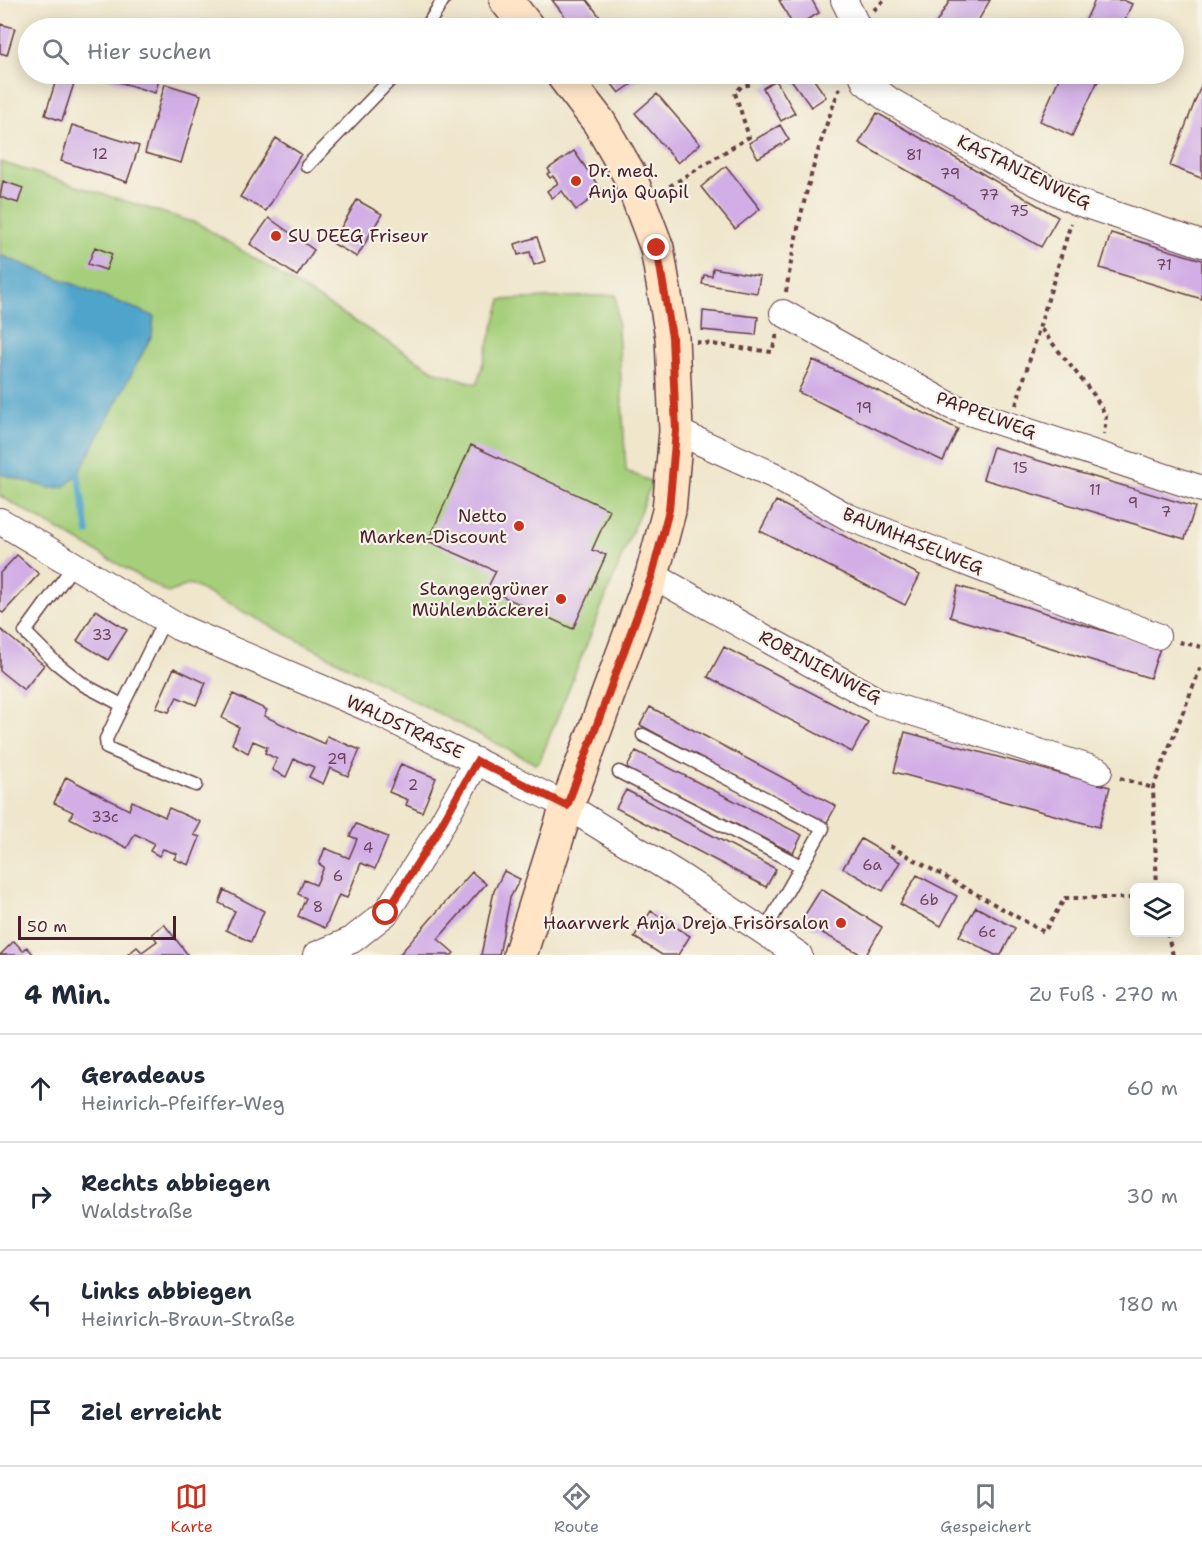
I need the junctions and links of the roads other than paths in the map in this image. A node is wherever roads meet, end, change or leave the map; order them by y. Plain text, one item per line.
1 (442, 0) edge
2 (506, 0) edge
3 (844, 0) edge
4 (432, 18) edge
5 (520, 18) edge
6 (853, 18) edge
7 (386, 84) edge
8 (570, 84) edge
9 (869, 84) edge
10 (307, 166) dead end
11 (1202, 244) edge
12 (783, 313) road end
13 (676, 431) junction
14 (1202, 489) edge
15 (0, 521) edge
16 (74, 565) junction
17 (652, 575) junction
18 (165, 619) junction
19 (1157, 636) dead end
20 (122, 705) junction
21 (643, 735) dead end
22 (477, 761) junction
23 (1100, 771) road end
24 (619, 772) dead end
25 (196, 785) dead end
26 (567, 806) junction
27 (801, 866) junction
28 (764, 932) junction
29 (316, 955) edge
30 (520, 955) edge
31 (799, 955) edge

1 - 4 lane
2 - 5 street
3 - 6 street
7 - 10 lane
8 - 13 street
9 - 11 street, KASTANIENWEG
12 - 14 street, PAPPELWEG
13 - 17 street
13 - 19 street, BAUMHASELWEG
15 - 16 street, WALDSTRASSE
16 - 18 street, WALDSTRASSE
16 - 20 lane
17 - 23 street, ROBINIENWEG
17 - 26 street
18 - 20 lane
18 - 22 street, WALDSTRASSE
20 - 25 lane
21 - 27 lane
22 - 26 street, WALDSTRASSE
22 - 29 street
24 - 27 lane
26 - 28 street, WALDSTRASSE
26 - 30 street
27 - 28 lane
28 - 31 street, WALDSTRASSE

